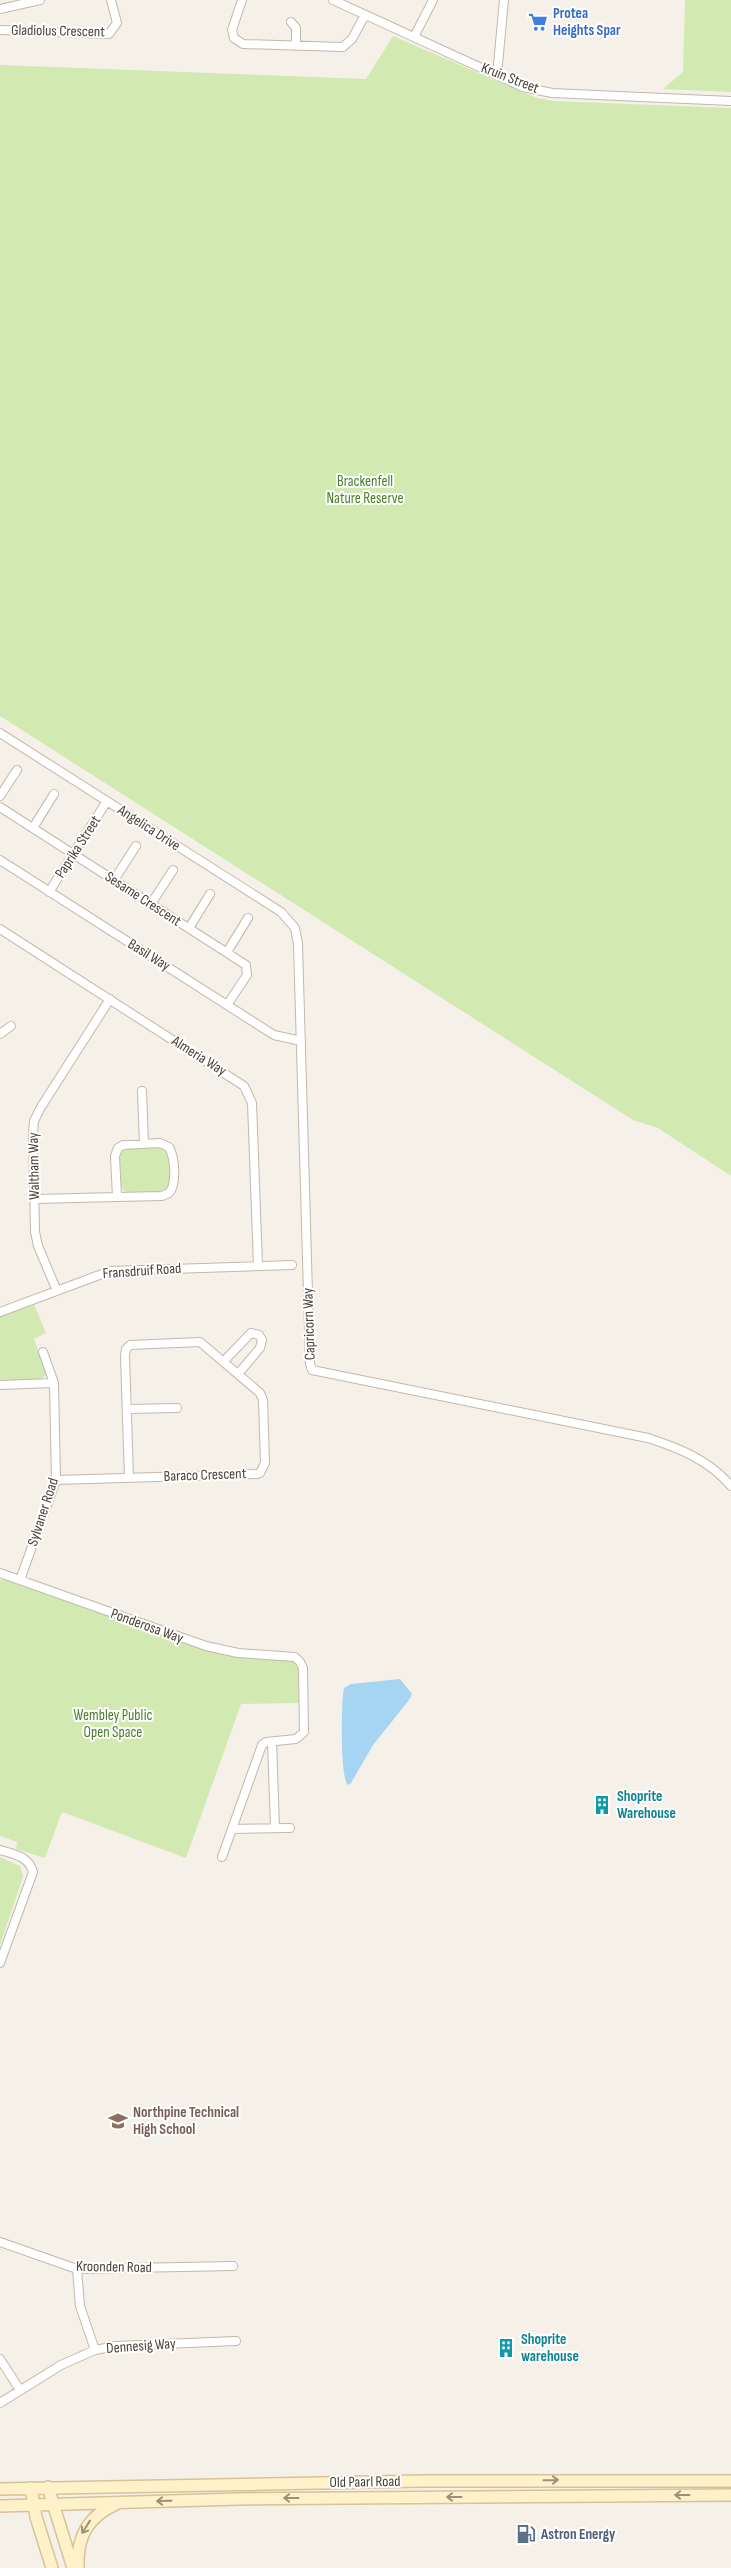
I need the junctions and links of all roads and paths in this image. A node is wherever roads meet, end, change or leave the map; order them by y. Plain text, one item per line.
1 (40, 0) edge
2 (111, 0) edge
3 (242, 0) edge
4 (333, 0) edge
5 (433, 0) edge
6 (504, 0) edge
7 (0, 9) edge
8 (366, 15) junction
9 (291, 22) dead end
10 (0, 30) edge
11 (414, 37) junction
12 (296, 46) junction
13 (497, 75) junction
14 (731, 101) edge
15 (0, 733) edge
16 (17, 770) dead end
17 (54, 794) dead end
18 (0, 796) edge
19 (107, 802) junction
20 (0, 807) edge
21 (33, 828) junction
22 (136, 846) dead end
23 (73, 854) junction
24 (0, 860) edge
25 (173, 870) dead end
26 (114, 880) junction
27 (49, 892) junction
28 (210, 894) dead end
29 (151, 904) junction
30 (248, 918) dead end
31 (189, 928) junction
32 (295, 928) joint
33 (0, 929) edge
34 (227, 952) junction
35 (110, 999) junction
36 (227, 1005) junction
37 (11, 1026) dead end
38 (0, 1034) edge
39 (301, 1041) junction
40 (142, 1091) dead end
41 (144, 1144) junction
42 (117, 1197) junction
43 (35, 1199) junction
44 (258, 1266) junction
45 (292, 1266) dead end
46 (57, 1291) junction
47 (0, 1312) edge
48 (43, 1352) dead end
49 (224, 1361) junction
50 (238, 1374) junction
51 (54, 1383) junction
52 (0, 1384) edge
53 (177, 1408) dead end
54 (127, 1409) junction
55 (129, 1478) junction
56 (56, 1480) junction
57 (731, 1486) edge
58 (0, 1573) edge
59 (20, 1580) junction
60 (272, 1742) junction
61 (232, 1828) junction
62 (274, 1828) junction
63 (290, 1828) dead end
64 (0, 1850) edge
65 (222, 1857) dead end
66 (0, 1963) edge
67 (0, 2242) edge
68 (233, 2266) dead end
69 (77, 2270) junction
70 (236, 2342) dead end
71 (95, 2350) junction
72 (0, 2359) edge
73 (20, 2390) junction
74 (0, 2403) edge
75 (731, 2481) edge
76 (48, 2487) junction
77 (31, 2488) junction
78 (0, 2489) edge
79 (731, 2495) edge
80 (120, 2502) junction
81 (34, 2505) junction
82 (52, 2505) junction
83 (0, 2506) edge
84 (52, 2568) edge
85 (73, 2568) edge
86 (78, 2568) edge

1 - 7 street, Gladiolus Crescent
2 - 10 street, Gladiolus Crescent
3 - 12 street
4 - 8 street, Kruin Street
5 - 11 street
6 - 13 street
8 - 11 street, Kruin Street
8 - 12 street
9 - 12 street
11 - 13 street, Kruin Street
13 - 14 street, Kruin Street
15 - 19 street, Angelica Drive
16 - 18 street
17 - 21 street
19 - 23 street, Paprika Street
19 - 32 street, Angelica Drive
20 - 21 street, Sesame Crescent
21 - 23 street, Sesame Crescent
22 - 26 street
23 - 26 street, Sesame Crescent
23 - 27 street, Paprika Street
24 - 27 street, Basil Way
25 - 29 street
26 - 29 street, Sesame Crescent
27 - 36 street, Basil Way
28 - 31 street
29 - 31 street, Sesame Crescent
30 - 34 street
31 - 34 street, Sesame Crescent
32 - 39 street, Capricorn Way
33 - 35 street, Almeria Way
34 - 36 street, Sesame Crescent
35 - 43 street, Waltham Way
35 - 44 street, Almeria Way
36 - 39 street, Basil Way
37 - 38 street
39 - 57 street, Capricorn Way
40 - 41 street
41 - 42 street
41 - 42 street
42 - 43 street
43 - 46 street, Waltham Way
44 - 45 street, Fransdruif Road
44 - 46 street, Fransdruif Road
46 - 47 street, Fransdruif Road
48 - 51 street, Sylvaner Road
49 - 50 street, Baraco Crescent
49 - 50 street
49 - 54 street, Baraco Crescent
50 - 55 street, Baraco Crescent
51 - 52 street
51 - 56 street, Sylvaner Road
53 - 54 street
54 - 55 street, Baraco Crescent
55 - 56 street, Baraco Crescent
56 - 59 street, Sylvaner Road
58 - 59 street, Ponderosa Way
59 - 60 street, Ponderosa Way
60 - 61 street
60 - 62 street
61 - 62 street
61 - 65 street
62 - 63 street
64 - 66 street
67 - 69 street, Kroonden Road
68 - 69 street, Kroonden Road
69 - 71 street
70 - 71 street, Dennesig Way
71 - 73 street, Dennesig Way
72 - 73 street
73 - 74 street, Dennesig Way
76 -> 75 main road, Old Paarl Road
76 - 77 main road, Old Paarl Road
76 - 82 main road
77 - 78 main road, Old Paarl Road
77 - 81 main road
79 -> 80 main road, Old Paarl Road
80 - 82 main road, Old Paarl Road
80 -> 86 main road
81 - 82 main road, Old Paarl Road
81 - 83 main road, Old Paarl Road
81 - 84 main road
82 - 85 main road

